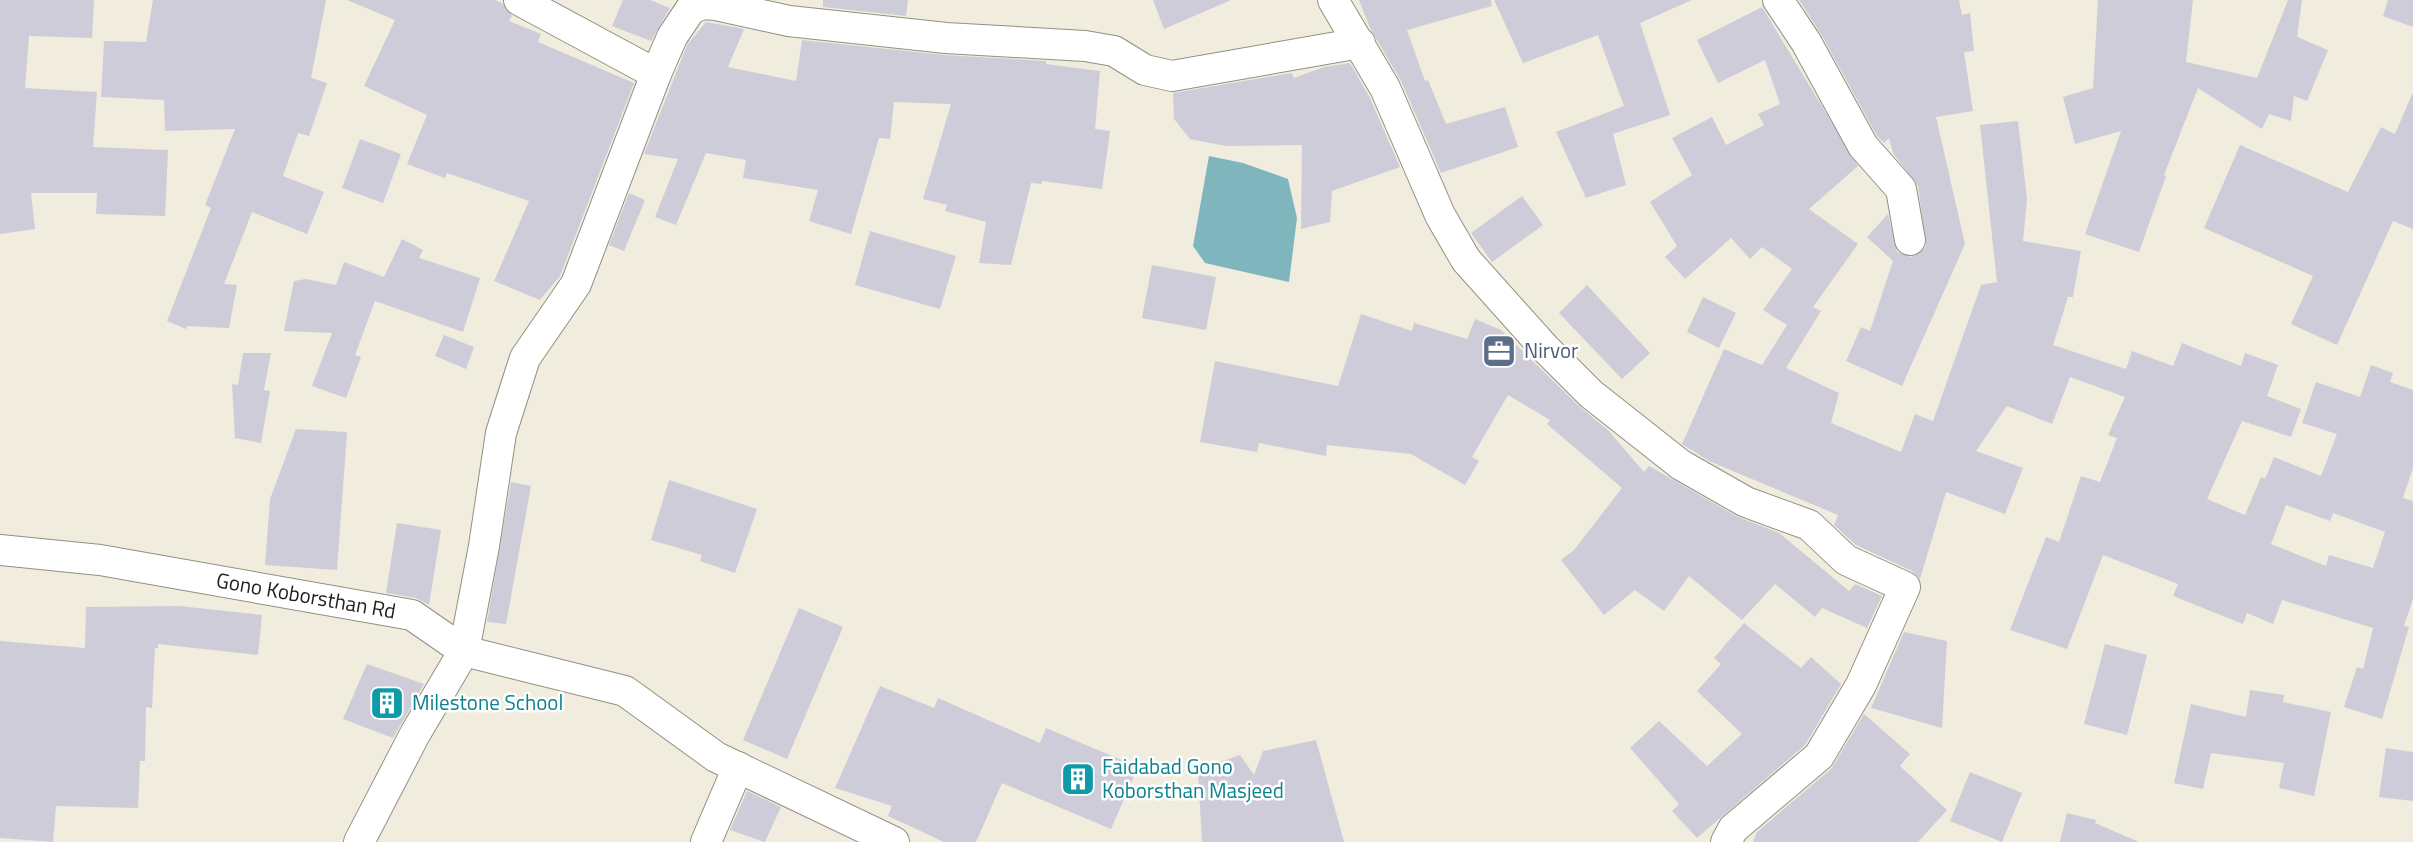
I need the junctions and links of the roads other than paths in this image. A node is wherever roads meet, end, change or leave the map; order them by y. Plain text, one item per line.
1 (519, 0) edge
2 (1333, 0) edge
3 (1779, 0) edge
4 (853, 13) edge
5 (1360, 43) junction
6 (656, 74) junction
7 (1910, 240) dead end
8 (0, 550) edge
9 (464, 651) junction
10 (738, 767) junction
11 (359, 842) edge
12 (706, 842) edge
13 (894, 842) edge
14 (1726, 842) edge

1 - 6 street
2 - 5 street
3 - 7 street
4 - 5 street
4 - 6 street
5 - 14 street
6 - 9 street
8 - 9 street, Gono Koborsthan Rd
9 - 10 street, Gono Koborsthan Rd
9 - 11 street
10 - 12 street
10 - 13 street, Gono Koborsthan Rd

